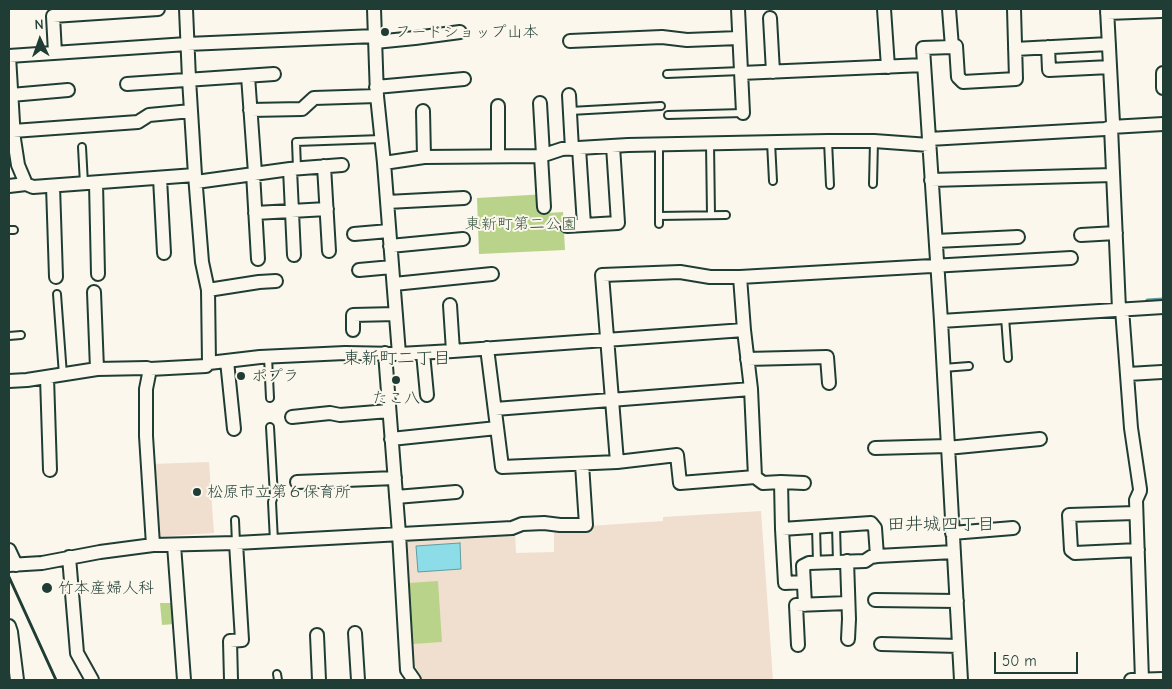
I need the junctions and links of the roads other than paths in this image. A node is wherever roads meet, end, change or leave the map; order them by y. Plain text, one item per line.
1 (158, 9) edge
2 (186, 9) edge
3 (374, 9) edge
4 (738, 9) edge
5 (884, 9) edge
6 (949, 9) edge
7 (1014, 9) edge
8 (1154, 10) edge
9 (1107, 11) edge
10 (770, 18) dead end
11 (460, 32) dead end
12 (739, 38) junction
13 (375, 39) junction
14 (570, 41) dead end
15 (187, 44) junction
16 (1109, 44) junction
17 (952, 47) junction
18 (1048, 47) junction
19 (1015, 49) junction
20 (55, 53) junction
21 (9, 56) edge
22 (924, 65) junction
23 (888, 67) junction
24 (1110, 67) junction
25 (741, 72) junction
26 (773, 72) junction
27 (274, 74) dead end
28 (667, 74) dead end
29 (1163, 74) edge
30 (248, 76) junction
31 (189, 79) junction
32 (464, 79) dead end
33 (127, 84) dead end
34 (1163, 88) edge
35 (68, 90) dead end
36 (376, 91) junction
37 (569, 95) dead end
38 (10, 102) edge
39 (540, 103) dead end
40 (498, 106) dead end
41 (661, 106) dead end
42 (250, 110) junction
43 (191, 111) junction
44 (423, 111) dead end
45 (570, 111) junction
46 (743, 113) joint
47 (668, 115) dead end
48 (1163, 124) edge
49 (1111, 127) junction
50 (12, 136) edge
51 (381, 139) junction
52 (828, 141) junction
53 (874, 141) junction
54 (771, 142) junction
55 (929, 142) junction
56 (710, 143) junction
57 (659, 144) junction
58 (613, 146) junction
59 (82, 147) dead end
60 (575, 148) junction
61 (542, 155) junction
62 (498, 156) junction
63 (424, 157) junction
64 (384, 163) junction
65 (342, 165) dead end
66 (324, 166) junction
67 (294, 168) junction
68 (254, 173) junction
69 (1113, 175) junction
70 (160, 178) junction
71 (196, 178) junction
72 (932, 180) junction
73 (773, 181) dead end
74 (90, 183) junction
75 (26, 184) junction
76 (873, 184) dead end
77 (830, 185) dead end
78 (9, 186) edge
79 (53, 186) junction
80 (464, 198) dead end
81 (387, 202) junction
82 (544, 208) dead end
83 (327, 209) junction
84 (292, 210) junction
85 (255, 213) junction
86 (711, 215) junction
87 (726, 215) dead end
88 (659, 216) junction
89 (659, 224) dead end
90 (584, 225) junction
91 (567, 226) dead end
92 (389, 232) junction
93 (1116, 232) junction
94 (354, 234) dead end
95 (1081, 235) dead end
96 (1018, 237) dead end
97 (464, 239) dead end
98 (936, 241) junction
99 (390, 246) junction
100 (329, 251) dead end
101 (164, 253) dead end
102 (294, 255) dead end
103 (1071, 258) dead end
104 (258, 259) dead end
105 (937, 265) junction
106 (392, 267) junction
107 (359, 270) dead end
108 (98, 274) dead end
109 (492, 274) dead end
110 (56, 277) dead end
111 (740, 277) junction
112 (276, 281) dead end
113 (394, 284) junction
114 (208, 290) junction
115 (94, 292) dead end
116 (58, 294) dead end
117 (450, 305) dead end
118 (1163, 307) edge
119 (1120, 309) junction
120 (396, 314) junction
121 (1005, 317) junction
122 (941, 322) junction
123 (354, 330) dead end
124 (744, 330) junction
125 (21, 335) dead end
126 (9, 336) edge
127 (607, 340) junction
128 (487, 348) junction
129 (453, 351) junction
130 (385, 353) junction
131 (423, 353) junction
132 (399, 354) junction
133 (268, 357) junction
134 (748, 358) junction
135 (1008, 358) dead end
136 (227, 361) junction
137 (209, 363) junction
138 (969, 366) dead end
139 (942, 368) junction
140 (97, 369) junction
141 (150, 370) junction
142 (1162, 372) dead end
143 (1128, 374) junction
144 (63, 375) junction
145 (47, 377) junction
146 (9, 381) edge
147 (829, 382) dead end
148 (751, 389) junction
149 (426, 395) dead end
150 (270, 398) dead end
151 (612, 399) junction
152 (494, 409) junction
153 (389, 411) junction
154 (292, 417) dead end
155 (270, 427) dead end
156 (497, 428) junction
157 (234, 430) dead end
158 (391, 439) junction
159 (1040, 439) dead end
160 (948, 447) junction
161 (875, 448) dead end
162 (617, 462) junction
163 (582, 464) junction
164 (50, 470) dead end
165 (755, 477) junction
166 (395, 478) junction
167 (297, 482) dead end
168 (781, 482) junction
169 (804, 483) dead end
170 (456, 492) dead end
171 (396, 497) junction
172 (1136, 513) junction
173 (235, 520) dead end
174 (836, 526) junction
175 (816, 527) junction
176 (1013, 528) dead end
177 (782, 529) junction
178 (952, 533) junction
179 (399, 534) junction
180 (274, 541) junction
181 (236, 543) junction
182 (174, 544) junction
183 (152, 545) junction
184 (9, 550) edge
185 (1138, 550) junction
186 (954, 552) junction
187 (877, 556) junction
188 (69, 557) junction
189 (842, 561) junction
190 (818, 562) junction
191 (12, 565) edge
192 (804, 582) junction
193 (875, 600) dead end
194 (957, 601) junction
195 (848, 603) junction
196 (805, 605) junction
197 (9, 626) edge
198 (355, 633) dead end
199 (318, 635) dead end
200 (848, 639) dead end
201 (881, 644) dead end
202 (798, 645) dead end
203 (959, 646) junction
204 (1163, 679) edge
205 (16, 680) edge
206 (92, 680) edge
207 (184, 680) edge
208 (231, 680) edge
209 (319, 680) edge
210 (358, 680) edge
211 (414, 680) edge
212 (961, 680) edge
213 (1131, 680) edge
214 (1143, 680) edge

1 - 20 street
2 - 15 street
3 - 13 street
4 - 12 street
5 - 23 street
6 - 17 street
7 - 19 street
8 - 9 street
9 - 16 street
10 - 26 street
11 - 13 street
12 - 14 street
12 - 25 street
13 - 15 street
13 - 36 street
15 - 20 street
15 - 31 street
16 - 18 street
16 - 24 street
17 - 19 street
17 - 22 street
18 - 19 street
18 - 24 street
20 - 21 street
21 - 38 street
22 - 23 street
22 - 55 street
23 - 26 street
24 - 49 street
25 - 26 street
25 - 28 lane
25 - 46 street
27 - 30 street
29 - 34 street
30 - 31 street
30 - 42 street
31 - 33 street
31 - 43 street
32 - 36 street
35 - 38 street
36 - 42 street
36 - 51 street
37 - 45 street
38 - 50 street
39 - 61 street
40 - 62 street
41 - 45 lane
42 - 68 street
43 - 50 street
43 - 71 street
44 - 63 street
45 - 60 street
46 - 47 lane
48 - 49 street
49 - 55 street
49 - 69 street
50 - 75 street
51 - 64 street
51 - 67 lane
52 - 53 street
52 - 54 street
52 - 77 lane
53 - 55 street
53 - 76 lane
54 - 56 street
54 - 73 lane
55 - 72 street
56 - 57 street
56 - 86 lane
57 - 58 street
57 - 88 lane
58 - 60 street
58 - 90 street
59 - 74 lane
60 - 61 street
60 - 90 street
61 - 62 street
61 - 82 street
62 - 63 street
63 - 64 street
64 - 81 street
65 - 66 street
66 - 67 street
66 - 83 street
67 - 68 street
67 - 84 street
68 - 71 street
68 - 85 street
69 - 72 street
69 - 93 street
70 - 71 street
70 - 74 street
70 - 101 street
71 - 114 street
72 - 98 street
74 - 79 street
74 - 108 street
75 - 78 street
75 - 79 street
79 - 110 street
80 - 81 street
81 - 92 street
83 - 84 street
83 - 100 street
84 - 85 street
84 - 102 street
85 - 104 street
86 - 87 lane
86 - 88 lane
88 - 89 lane
90 - 91 street
92 - 94 street
92 - 99 street
93 - 95 street
93 - 119 street
96 - 98 street
97 - 99 street
98 - 105 street
99 - 106 street
103 - 105 street
105 - 111 street
105 - 122 street
106 - 107 street
106 - 113 street
109 - 113 street
111 - 124 street
111 - 127 street
112 - 114 street
113 - 120 street
114 - 137 street
115 - 140 street
116 - 144 lane
117 - 129 street
118 - 119 street
119 - 121 street
119 - 143 street
120 - 123 street
120 - 132 street
121 - 122 street
121 - 135 lane
122 - 139 street
124 - 127 street
124 - 134 street
125 - 126 lane
127 - 128 street
127 - 151 street
128 - 129 street
128 - 152 street
129 - 131 street
130 - 132 street
130 - 133 street
130 - 153 street
131 - 132 street
131 - 149 street
133 - 136 street
133 - 150 lane
134 - 147 street
134 - 148 street
136 - 137 street
136 - 157 street
137 - 141 street
138 - 139 lane
139 - 160 street
140 - 141 street
140 - 144 street
141 - 183 street
142 - 143 street
143 - 172 street
144 - 145 street
145 - 146 street
145 - 164 street
148 - 151 street
148 - 165 street
151 - 152 street
151 - 162 street
152 - 156 street
153 - 154 street
153 - 158 street
155 - 180 lane
156 - 158 street
156 - 163 street
158 - 166 street
159 - 160 street
160 - 161 street
160 - 178 street
162 - 163 street
162 - 165 street
163 - 179 street
165 - 168 street
166 - 167 street
166 - 171 street
168 - 169 street
168 - 177 street
170 - 171 street
171 - 179 street
172 - 185 street
172 - 185 street
173 - 181 lane
174 - 175 street
174 - 187 street
174 - 189 lane
175 - 177 street
175 - 190 lane
176 - 178 street
177 - 192 street
178 - 186 street
179 - 180 street
179 - 211 street
180 - 181 street
181 - 182 street
181 - 208 street
182 - 183 street
182 - 207 street
183 - 188 street
184 - 191 street
185 - 214 street
186 - 187 street
186 - 194 street
187 - 189 street
188 - 191 street
188 - 206 street
189 - 190 street
189 - 195 street
190 - 192 street
192 - 196 street
193 - 194 street
194 - 203 street
195 - 196 street
195 - 200 street
196 - 202 street
197 - 205 street
198 - 210 street
199 - 209 street
201 - 203 street
203 - 212 street
204 - 214 street
213 - 214 street

